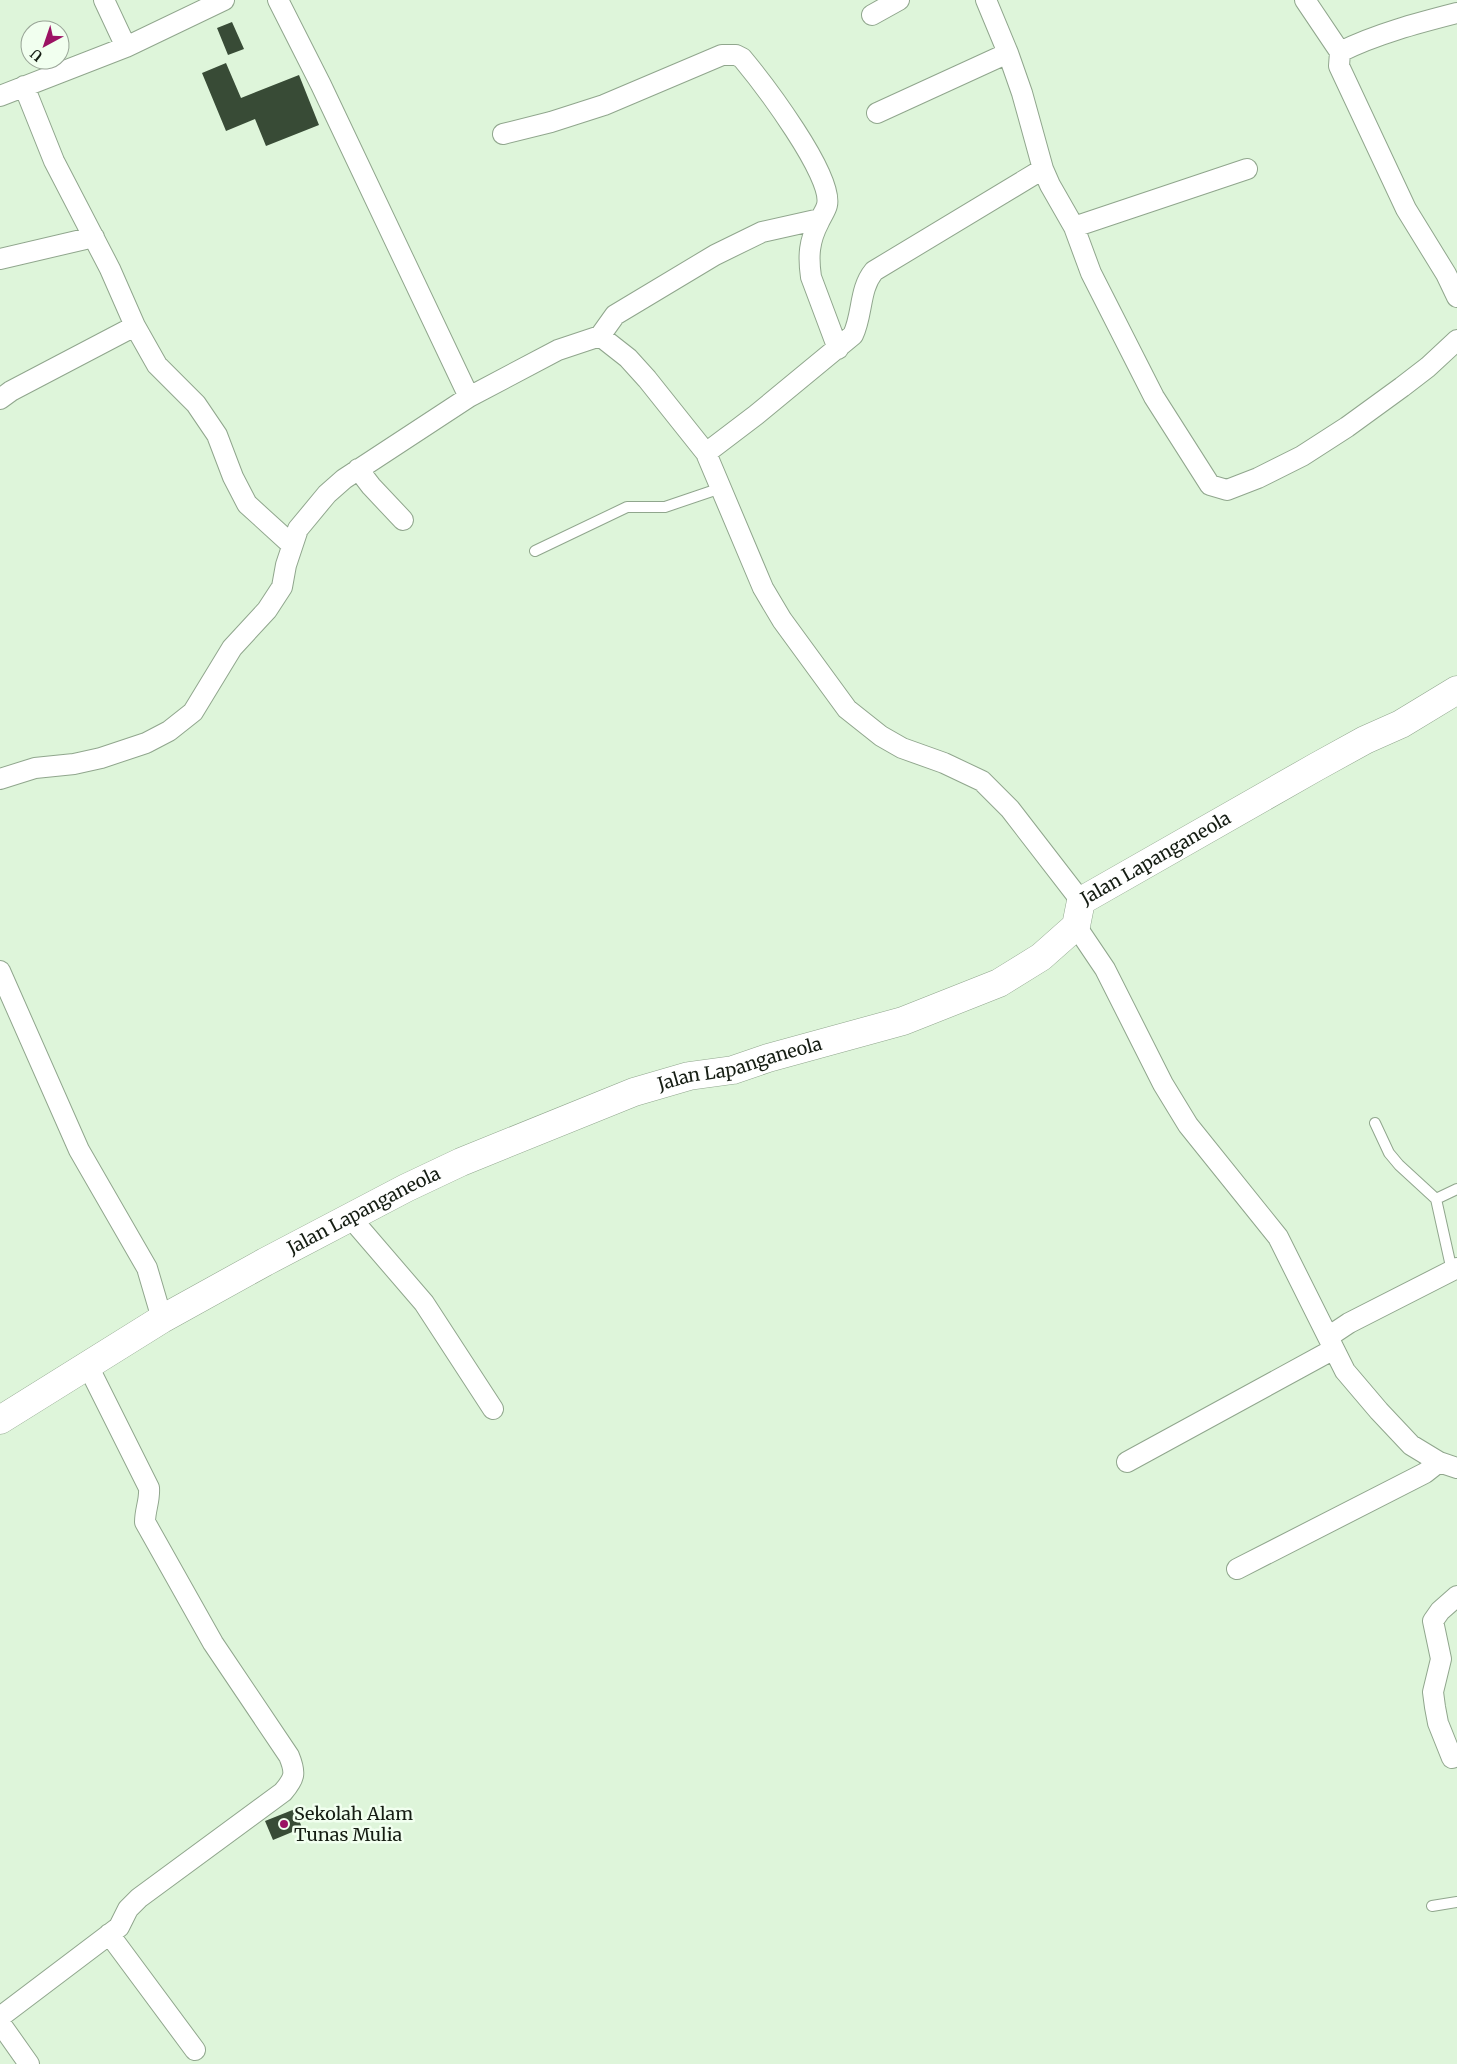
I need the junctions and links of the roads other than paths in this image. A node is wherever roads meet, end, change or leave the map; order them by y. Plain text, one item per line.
1 (104, 0) edge
2 (224, 0) edge
3 (278, 0) edge
4 (899, 0) edge
5 (986, 0) edge
6 (1305, 0) edge
7 (1457, 13) edge
8 (872, 15) dead end
9 (126, 46) junction
10 (1340, 52) junction
11 (1008, 53) junction
12 (24, 86) junction
13 (0, 96) edge
14 (877, 113) dead end
15 (503, 134) dead end
16 (1247, 168) dead end
17 (1043, 169) junction
18 (820, 219) junction
19 (1074, 226) junction
20 (94, 238) junction
21 (0, 259) edge
22 (1457, 297) edge
23 (135, 326) junction
24 (600, 336) junction
25 (1457, 340) edge
26 (838, 349) junction
27 (469, 397) junction
28 (0, 399) edge
29 (706, 452) junction
30 (358, 469) junction
31 (722, 488) junction
32 (403, 520) dead end
33 (292, 545) junction
34 (535, 551) dead end
35 (1457, 690) edge
36 (0, 779) edge
37 (1078, 913) junction
38 (0, 971) edge
39 (1375, 1123) dead end
40 (1457, 1188) edge
41 (1436, 1199) junction
42 (350, 1217) junction
43 (1455, 1269) edge
44 (162, 1319) junction
45 (1331, 1343) junction
46 (87, 1364) junction
47 (493, 1409) dead end
48 (0, 1420) edge
49 (1127, 1462) dead end
50 (1448, 1465) edge
51 (1237, 1569) dead end
52 (1457, 1596) edge
53 (1455, 1762) edge
54 (1457, 1902) edge
55 (1432, 1906) dead end
56 (109, 1934) junction
57 (0, 2017) edge
58 (0, 2023) edge
59 (195, 2050) dead end
60 (28, 2064) edge

1 - 9 street
2 - 9 street
3 - 27 street
4 - 8 street
5 - 11 street
6 - 10 street
7 - 10 street
9 - 12 street
10 - 22 street
11 - 14 street
11 - 17 street
12 - 13 street
12 - 20 street
15 - 18 street
16 - 19 street
17 - 19 street
17 - 26 street
18 - 24 street
18 - 26 street
19 - 25 street
20 - 21 street
20 - 23 street
23 - 28 street
23 - 33 street
24 - 27 street
24 - 29 street
26 - 29 street
27 - 30 street
29 - 31 street
30 - 32 street
30 - 33 street
31 - 34 lane
31 - 37 street
33 - 36 street
35 - 37 street, Jalan Lapanganeola
37 - 42 street, Jalan Lapanganeola
37 - 45 street
38 - 44 street
39 - 41 lane
40 - 41 lane
41 - 43 lane
42 - 44 street, Jalan Lapanganeola
42 - 47 street
43 - 45 street
44 - 46 street, Jalan Lapanganeola
45 - 49 street
45 - 50 street
46 - 48 street, Jalan Lapanganeola
46 - 56 street
50 - 51 street
52 - 53 street
54 - 55 lane
56 - 57 street
56 - 59 street
58 - 60 street

